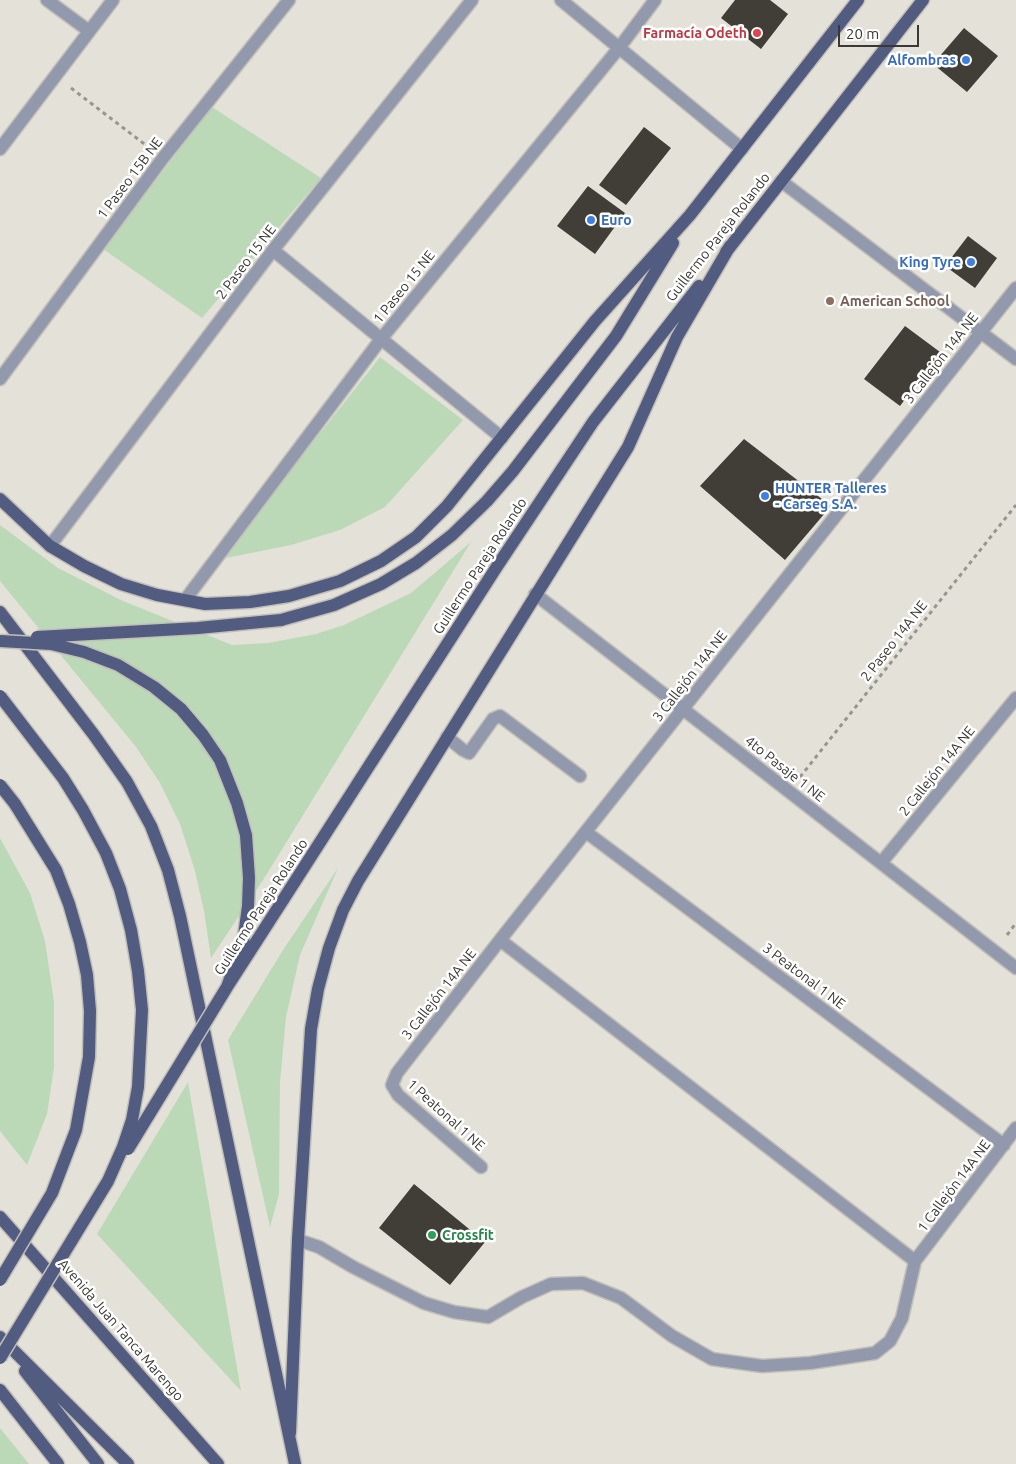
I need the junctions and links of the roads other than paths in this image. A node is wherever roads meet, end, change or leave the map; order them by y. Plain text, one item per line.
1 (47, 0) edge
2 (113, 0) edge
3 (289, 0) edge
4 (472, 0) edge
5 (561, 0) edge
6 (656, 0) edge
7 (858, 0) edge
8 (923, 0) edge
9 (89, 31) junction
10 (619, 48) junction
11 (0, 149) edge
12 (742, 149) junction
13 (781, 181) junction
14 (690, 215) junction
15 (730, 246) junction
16 (273, 250) junction
17 (1016, 288) edge
18 (981, 332) junction
19 (381, 339) junction
20 (1016, 359) edge
21 (0, 379) edge
22 (502, 438) junction
23 (0, 499) edge
24 (50, 546) junction
25 (536, 594) junction
26 (185, 600) junction
27 (0, 612) edge
28 (0, 640) edge
29 (0, 696) edge
30 (1016, 698) edge
31 (683, 708) junction
32 (447, 737) junction
33 (580, 776) dead end
34 (0, 785) edge
35 (586, 832) junction
36 (880, 863) junction
37 (500, 940) junction
38 (1016, 968) edge
39 (227, 987) junction
40 (392, 1085) joint
41 (1016, 1128) edge
42 (1004, 1145) junction
43 (481, 1167) dead end
44 (108, 1181) junction
45 (0, 1217) edge
46 (298, 1240) junction
47 (915, 1261) junction
48 (0, 1280) edge
49 (0, 1338) edge
50 (0, 1358) edge
51 (0, 1390) edge
52 (290, 1433) junction
53 (58, 1464) edge
54 (98, 1464) edge
55 (128, 1464) edge
56 (218, 1464) edge
57 (296, 1464) edge

1 - 9 street
2 - 9 street
3 - 21 street, 1 Paseo 15B NE
4 - 16 street, 2 Paseo 15 NE
5 - 10 street
6 - 10 street, 1 Paseo 15 NE
7 - 12 main road
8 - 13 main road, Guillermo Pareja Rolando
9 - 11 street
10 - 12 street
10 - 19 street, 1 Paseo 15 NE
12 - 14 main road
13 - 15 main road, Guillermo Pareja Rolando
13 - 18 street
14 - 22 main road
14 - 28 main road, bridge
15 - 25 main road
15 - 39 main road, Guillermo Pareja Rolando, bridge
16 - 19 street
16 - 24 street, 2 Paseo 15 NE
17 - 18 street, 3 Callejón 14A NE
18 - 20 street
18 - 31 street, 3 Callejón 14A NE
19 - 22 street
19 - 26 street, 1 Paseo 15 NE
22 - 26 main road
23 - 24 main road
24 - 26 main road
25 - 31 street, 4to Pasaje 1 NE
25 - 32 main road
27 - 52 main road
28 - 39 main road, bridge
29 - 44 main road, bridge
30 - 36 street, 2 Callejón 14A NE
31 - 35 street, 3 Callejón 14A NE
31 - 36 street, 4to Pasaje 1 NE
32 - 33 street
32 - 46 main road
34 - 48 main road, bridge
35 - 37 street, 3 Callejón 14A NE
35 - 42 street, 3 Peatonal 1 NE
36 - 38 street, 4to Pasaje 1 NE
37 - 40 street, 3 Callejón 14A NE
37 - 47 street
39 - 44 main road, Guillermo Pareja Rolando, bridge
40 - 43 street, 1 Peatonal 1 NE
41 - 42 street, 1 Callejón 14A NE
42 - 47 street, 1 Callejón 14A NE
44 - 50 main road, bridge
45 - 56 main road, Avenida Juan Tanca Marengo
46 - 47 street
46 - 52 main road
49 - 54 main road
49 - 55 main road
51 - 53 main road
52 - 57 main road

